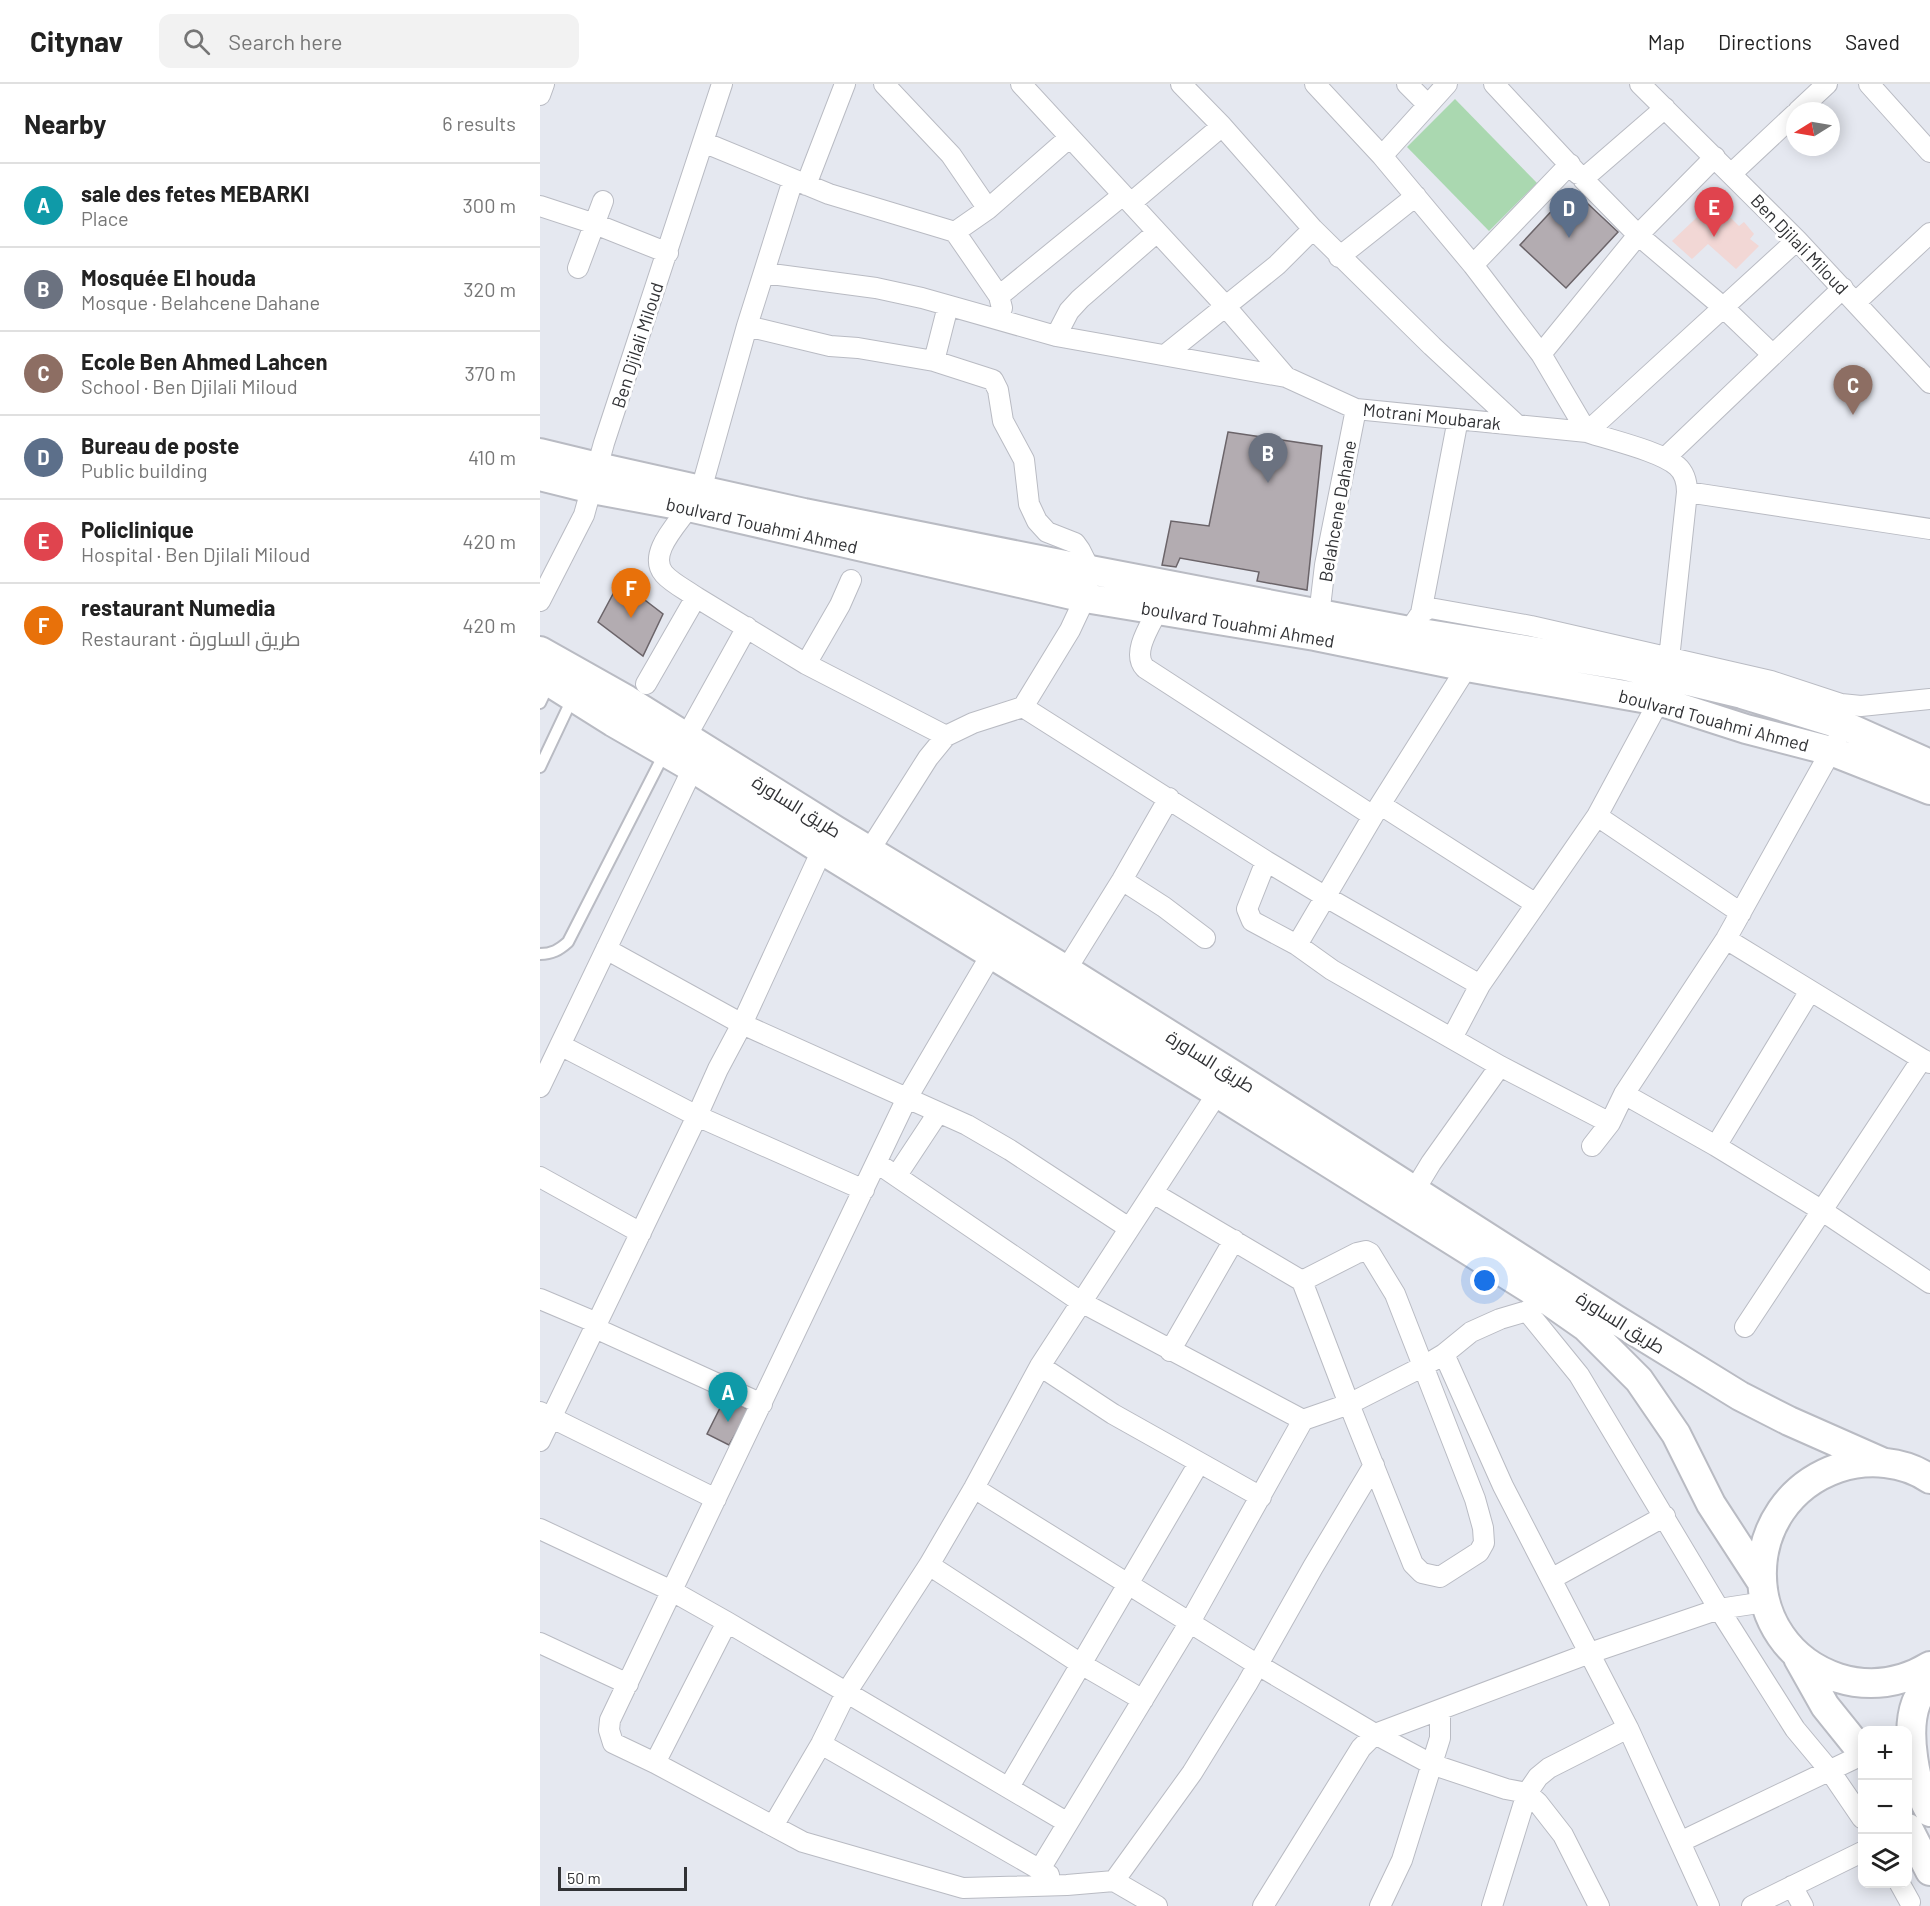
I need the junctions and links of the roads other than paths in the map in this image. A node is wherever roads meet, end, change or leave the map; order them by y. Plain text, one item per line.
1 (544, 84) edge
2 (722, 84) edge
3 (845, 84) edge
4 (884, 84) edge
5 (1021, 84) edge
6 (1181, 84) edge
7 (1315, 84) edge
8 (1407, 84) edge
9 (1447, 84) edge
10 (1494, 84) edge
11 (1827, 84) edge
12 (1869, 84) edge
13 (1648, 86) edge
14 (540, 95) edge
15 (1808, 102) edge
16 (1428, 105) junction
17 (1665, 108) junction
18 (1786, 122) edge
19 (1222, 126) junction
20 (1070, 137) junction
21 (704, 142) junction
22 (1930, 152) edge
23 (1382, 156) junction
24 (1715, 158) junction
25 (1569, 164) junction
26 (1731, 174) junction
27 (1583, 179) junction
28 (800, 183) junction
29 (1416, 196) junction
30 (1127, 199) junction
31 (603, 201) dead end
32 (540, 206) edge
33 (988, 209) junction
34 (595, 224) junction
35 (1313, 229) junction
36 (955, 232) junction
37 (1157, 232) junction
38 (1930, 233) edge
39 (1638, 235) junction
40 (1797, 240) junction
41 (668, 253) junction
42 (1339, 257) junction
43 (1473, 265) junction
44 (578, 268) dead end
45 (764, 273) junction
46 (1849, 295) junction
47 (999, 296) junction
48 (948, 306) junction
49 (1226, 308) junction
50 (1724, 308) junction
51 (1005, 322) junction
52 (747, 326) junction
53 (1056, 336) junction
54 (1541, 354) junction
55 (1165, 355) junction
56 (1773, 355) junction
57 (934, 361) junction
58 (1286, 377) junction
59 (1930, 383) edge
60 (1356, 409) junction
61 (1458, 419) junction
62 (1516, 424) junction
63 (1587, 432) junction
64 (540, 453) edge
65 (1665, 458) junction
66 (540, 476) edge
67 (595, 478) junction
68 (1687, 492) junction
69 (695, 499) junction
70 (1930, 529) edge
71 (1090, 570) junction
72 (851, 580) dead end
73 (696, 597) junction
74 (1164, 597) junction
75 (1085, 598) junction
76 (540, 601) edge
77 (1415, 622) junction
78 (1318, 625) junction
79 (747, 627) junction
80 (540, 651) edge
81 (806, 664) junction
82 (1467, 667) junction
83 (1666, 679) junction
84 (551, 689) edge
85 (1930, 699) edge
86 (629, 702) junction
87 (1023, 707) junction
88 (1843, 725) junction
89 (946, 736) junction
90 (676, 744) junction
91 (1831, 752) junction
92 (1930, 764) edge
93 (540, 767) edge
94 (693, 768) junction
95 (1930, 790) edge
96 (1169, 798) junction
97 (1377, 810) junction
98 (1597, 816) junction
99 (828, 840) junction
100 (869, 851) junction
101 (1266, 861) junction
102 (1122, 880) junction
103 (1326, 897) junction
104 (1536, 904) junction
105 (1741, 913) junction
106 (1205, 938) dead end
107 (1726, 939) junction
108 (997, 944) junction
109 (1297, 945) junction
110 (606, 949) junction
111 (540, 954) edge
112 (1066, 970) junction
113 (1480, 985) junction
114 (1810, 991) junction
115 (742, 1024) junction
116 (1452, 1038) junction
117 (560, 1045) junction
118 (1926, 1061) edge
119 (1500, 1066) junction
120 (1224, 1083) junction
121 (540, 1087) edge
122 (1624, 1094) junction
123 (907, 1098) junction
124 (938, 1113) junction
125 (697, 1116) junction
126 (1610, 1124) junction
127 (1592, 1146) dead end
128 (1716, 1146) junction
129 (877, 1163) junction
130 (897, 1175) junction
131 (540, 1177) edge
132 (864, 1190) junction
133 (1414, 1191) junction
134 (1154, 1194) junction
135 (1821, 1210) junction
136 (1129, 1228) junction
137 (641, 1233) junction
138 (1234, 1240) junction
139 (1302, 1281) junction
140 (1930, 1283) edge
141 (540, 1299) edge
142 (1081, 1302) junction
143 (1537, 1305) junction
144 (596, 1325) junction
145 (1745, 1327) dead end
146 (1170, 1351) junction
147 (1444, 1354) junction
148 (1040, 1366) junction
149 (1424, 1366) junction
150 (762, 1404) junction
151 (1349, 1404) junction
152 (546, 1415) edge
153 (1303, 1420) junction
154 (540, 1441) edge
155 (1930, 1455) edge
156 (1199, 1463) junction
157 (1374, 1465) junction
158 (1893, 1465) junction
159 (1930, 1479) edge
160 (974, 1488) junction
161 (1261, 1497) junction
162 (716, 1499) junction
163 (1665, 1516) junction
164 (540, 1529) edge
165 (929, 1565) junction
166 (1551, 1579) junction
167 (1129, 1583) junction
168 (672, 1591) junction
169 (1763, 1591) junction
170 (1719, 1609) junction
171 (727, 1622) junction
172 (1190, 1623) junction
173 (540, 1643) edge
174 (1590, 1653) junction
175 (1796, 1654) junction
176 (1081, 1665) junction
177 (1258, 1665) junction
178 (1930, 1666) edge
179 (1930, 1679) edge
180 (628, 1683) junction
181 (846, 1693) junction
182 (1143, 1700) junction
183 (1440, 1710) junction
184 (1628, 1728) junction
185 (1375, 1734) junction
186 (821, 1744) junction
187 (1858, 1747) edge
188 (1858, 1756) edge
189 (655, 1763) junction
190 (1431, 1764) junction
191 (1830, 1771) junction
192 (1009, 1787) junction
193 (1527, 1792) junction
194 (1858, 1811) edge
195 (1930, 1812) edge
196 (1068, 1823) junction
197 (773, 1826) junction
198 (1911, 1834) edge
199 (1680, 1842) junction
200 (1858, 1854) edge
201 (1040, 1869) junction
202 (1930, 1871) edge
203 (1114, 1881) junction
204 (1067, 1885) junction
205 (1791, 1887) junction
206 (1902, 1888) edge
207 (1910, 1902) dead end
208 (1156, 1906) edge
209 (1263, 1906) edge
210 (1380, 1906) edge
211 (1492, 1906) edge
212 (1599, 1906) edge
213 (1709, 1906) edge
214 (1752, 1906) edge
215 (1803, 1906) edge

1 - 14 street
2 - 21 street, Ben Djilali Miloud
3 - 28 street
4 - 33 street
5 - 20 street, Motrani Moubarak
6 - 19 street
7 - 23 street
8 - 16 street
9 - 16 street
10 - 25 street
11 - 15 street
12 - 22 street
13 - 17 street, Ben Djilali Miloud
16 - 23 street
17 - 24 street, Ben Djilali Miloud
17 - 27 street
18 - 26 street
19 - 30 street
19 - 35 street
20 - 30 street, Motrani Moubarak
20 - 33 street
21 - 28 street
21 - 41 street, Ben Djilali Miloud
23 - 29 street
24 - 26 street, Ben Djilali Miloud
24 - 39 street
25 - 27 street
25 - 43 street
26 - 40 street, Ben Djilali Miloud
27 - 39 street
28 - 36 street
28 - 45 street
29 - 42 street
29 - 43 street
30 - 37 street, Motrani Moubarak
30 - 47 street
31 - 34 street
32 - 34 street
33 - 36 street
34 - 41 street
34 - 44 street
35 - 42 street
35 - 49 street
36 - 47 street
37 - 49 street, Motrani Moubarak
37 - 53 street
38 - 46 street
39 - 50 street
39 - 54 street
40 - 46 street, Ben Djilali Miloud
40 - 50 street
41 - 67 street, Ben Djilali Miloud
42 - 62 street
43 - 54 street
45 - 48 street
45 - 52 street
46 - 56 street
46 - 59 street, Ben Djilali Miloud
47 - 51 street
48 - 51 street
48 - 57 street
49 - 55 street
49 - 58 street, Motrani Moubarak
50 - 56 street
50 - 63 street
51 - 53 street
52 - 57 street
52 - 69 street
53 - 55 street
54 - 63 street
55 - 58 street
56 - 65 street
57 - 71 street
58 - 60 street, Motrani Moubarak
60 - 61 street, Motrani Moubarak
60 - 78 street, Belahcene Dahane
61 - 62 street, Motrani Moubarak
61 - 77 street
62 - 63 street, Motrani Moubarak
63 - 65 street, Motrani Moubarak
64 - 67 main road, boulvard Touahmi Ahmed
65 - 68 street
66 - 67 main road, boulvard Touahmi Ahmed
67 - 69 main road, boulvard Touahmi Ahmed
67 - 76 street, Ben Djilali Miloud
68 - 70 street
68 - 83 street
69 - 71 main road, boulvard Touahmi Ahmed
69 - 73 street
69 - 75 main road, boulvard Touahmi Ahmed
71 - 74 main road, boulvard Touahmi Ahmed
71 - 75 street
72 - 81 street
73 - 79 street
73 - 86 street
74 - 75 main road, boulvard Touahmi Ahmed
74 - 78 main road, boulvard Touahmi Ahmed
74 - 97 street
75 - 87 street
77 - 78 main road, boulvard Touahmi Ahmed
77 - 83 main road, boulvard Touahmi Ahmed
78 - 82 main road, boulvard Touahmi Ahmed
79 - 81 street
79 - 90 street
80 - 86 main road, طريق الساورة
81 - 89 street
82 - 83 main road, boulvard Touahmi Ahmed
82 - 97 street
83 - 85 street
83 - 88 main road, boulvard Touahmi Ahmed
83 - 91 main road, boulvard Touahmi Ahmed
83 - 98 street
84 - 86 main road, طريق الساورة
84 - 93 lane
86 - 90 main road, طريق الساورة
87 - 89 street
87 - 96 street
88 - 91 street
88 - 92 main road, boulvard Touahmi Ahmed
89 - 100 street
90 - 94 main road, طريق الساورة
90 - 99 main road, طريق الساورة
90 - 111 lane
91 - 95 main road, boulvard Touahmi Ahmed
91 - 105 street
94 - 99 main road, طريق الساورة
94 - 110 street
96 - 101 street
96 - 102 street
97 - 103 street
97 - 104 street
98 - 104 street
98 - 105 street
99 - 100 main road, طريق الساورة
99 - 108 main road, طريق الساورة
99 - 115 street
100 - 108 main road, طريق الساورة
101 - 103 street
101 - 109 street
102 - 106 street
102 - 112 street
103 - 109 street
103 - 113 street
104 - 113 street
105 - 107 street
107 - 114 street
107 - 122 street
108 - 112 main road, طريق الساورة
108 - 120 main road, طريق الساورة
108 - 123 street
109 - 116 street
110 - 115 street
110 - 117 street
112 - 120 main road, طريق الساورة
113 - 116 street
114 - 118 street
114 - 128 street
115 - 123 street
115 - 125 street
116 - 119 street
117 - 121 street
117 - 125 street
118 - 135 street
119 - 126 street
119 - 133 street
120 - 133 main road, طريق الساورة
120 - 134 street
120 - 143 main road, طريق الساورة
122 - 126 street
122 - 128 street
123 - 124 street
123 - 129 street
124 - 130 street
124 - 136 street
125 - 132 street
125 - 137 street
126 - 127 street
128 - 135 street
129 - 130 street
129 - 132 street
130 - 142 street
131 - 137 street
132 - 150 street
133 - 158 main road, طريق الساورة
134 - 136 street
134 - 138 street
135 - 140 street
135 - 145 street
136 - 142 street
137 - 144 street
138 - 139 street
138 - 146 street
139 - 149 street
139 - 151 street
141 - 144 street
142 - 146 street
142 - 148 street
143 - 147 street
143 - 163 street
143 - 169 main road, طريق الساورة
144 - 150 street
144 - 152 street
146 - 153 street
147 - 149 street
147 - 166 street
148 - 156 street
148 - 160 street
149 - 151 street
149 - 157 street
150 - 162 street
151 - 153 street
151 - 157 street
152 - 154 street
152 - 162 street
153 - 161 street
155 - 158 main road
156 - 161 street
156 - 167 street
157 - 177 street
158 - 159 main road, طريق الساورة
158 - 169 main road
160 - 165 street
160 - 167 street
161 - 172 street
162 - 168 street
163 - 166 street
163 - 170 street
164 - 168 street
165 - 176 street
165 - 181 street
166 - 174 street
167 - 172 street
167 - 176 street
168 - 171 street
168 - 180 street
169 - 170 street
169 - 175 main road, طريق الساورة
170 - 174 street
170 - 191 street
171 - 181 street
171 - 189 street
172 - 177 street
172 - 182 street
173 - 180 street
174 - 183 street
174 - 184 street
175 - 178 main road
175 - 187 main road
176 - 182 street
176 - 192 street
177 - 185 street
177 - 203 street
179 - 195 main road
180 - 189 street
181 - 186 street
181 - 192 street
182 - 196 street
183 - 185 street
183 - 190 street
184 - 193 street
184 - 199 street
185 - 190 street
185 - 209 street
186 - 197 street
186 - 201 street
188 - 191 street
189 - 197 street
190 - 193 street
190 - 210 street
191 - 194 street
191 - 199 street
192 - 196 street
193 - 211 street
193 - 212 street
196 - 201 street
197 - 204 street
198 - 202 main road
199 - 213 street
200 - 205 street
201 - 204 street
203 - 204 street
203 - 208 street
205 - 214 street
205 - 215 street
206 - 207 street

